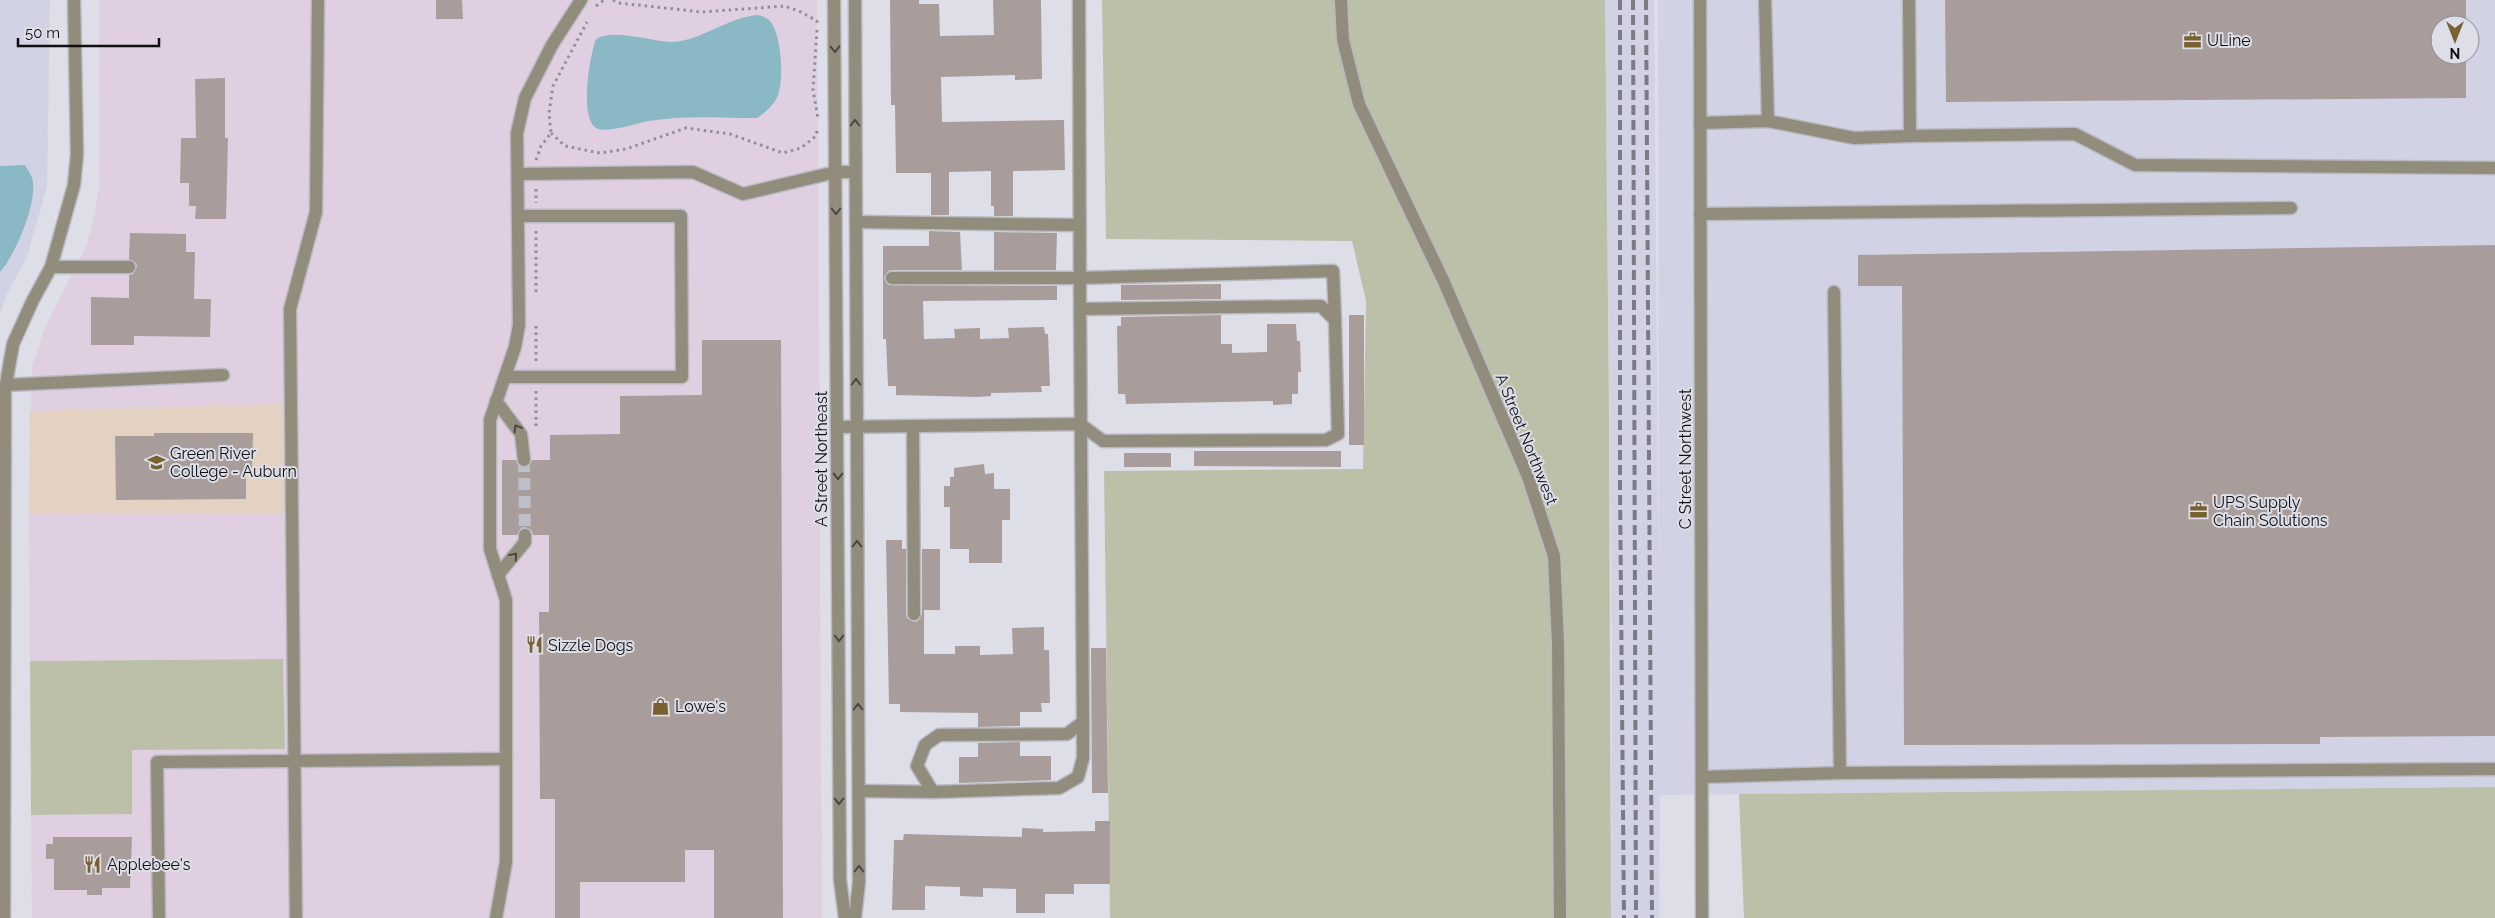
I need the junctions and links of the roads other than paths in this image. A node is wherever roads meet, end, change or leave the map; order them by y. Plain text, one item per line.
1 (74, 0) edge
2 (318, 0) edge
3 (581, 0) edge
4 (834, 0) edge
5 (854, 0) edge
6 (1079, 0) edge
7 (1341, 0) edge
8 (1700, 0) edge
9 (1765, 0) edge
10 (1909, 0) edge
11 (1768, 121) junction
12 (1700, 123) junction
13 (1910, 136) junction
14 (2495, 168) edge
15 (836, 172) junction
16 (855, 172) junction
17 (518, 174) junction
18 (2292, 208) dead end
19 (1700, 214) junction
20 (518, 216) junction
21 (856, 222) junction
22 (1079, 225) junction
23 (51, 267) junction
24 (129, 267) dead end
25 (892, 278) dead end
26 (1079, 278) junction
27 (1834, 292) dead end
28 (1080, 308) junction
29 (1335, 320) junction
30 (224, 375) dead end
31 (505, 377) junction
32 (6, 385) junction
33 (496, 401) junction
34 (1080, 424) junction
35 (857, 426) junction
36 (913, 426) junction
37 (838, 427) junction
38 (3, 456) edge
39 (524, 460) tunnel mouth
40 (525, 535) tunnel mouth
41 (498, 575) junction
42 (914, 614) dead end
43 (1084, 722) junction
44 (506, 759) junction
45 (294, 761) junction
46 (2495, 769) edge
47 (1840, 773) junction
48 (1702, 778) junction
49 (2, 788) edge
50 (859, 791) junction
51 (933, 792) junction
52 (4, 918) edge
53 (158, 918) edge
54 (296, 918) edge
55 (496, 918) edge
56 (845, 918) edge
57 (855, 918) edge
58 (1560, 918) edge
59 (1702, 918) edge

1 - 23 street
2 - 45 street
3 - 17 street
4 -> 15 street, A Street Northeast
16 -> 5 street
6 - 22 street
7 - 58 street, A Street Northwest
8 - 12 street, C Street Northwest
9 - 11 street
10 - 13 street
11 - 12 street
11 - 13 street
12 - 19 street, C Street Northwest
13 - 14 street
15 - 16 street
15 - 17 street
15 -> 37 street, A Street Northeast
16 - 21 street
17 - 20 street
18 - 19 street
19 - 48 street, C Street Northwest
20 - 31 street
20 - 31 street
21 - 22 street
35 -> 21 street
22 - 26 street
23 - 24 street
23 - 32 street
25 - 26 street
26 - 28 street
26 - 29 street
27 - 47 street
28 - 29 street
28 - 34 street
29 - 34 street
30 - 32 street
31 - 33 street
32 - 38 street
39 -> 33 street
33 - 41 street
34 - 36 street
34 - 43 street
35 - 36 street
35 - 37 street
50 -> 35 street
36 - 42 street
37 -> 56 street, A Street Northeast
38 - 49 street
41 -> 40 street
41 - 44 street
43 - 51 street
43 - 51 street
44 - 45 street
44 - 55 street
45 - 53 street
45 - 54 street
46 - 47 street
47 - 48 street
48 - 59 street, C Street Northwest
49 - 52 street
50 - 51 street
57 -> 50 street

